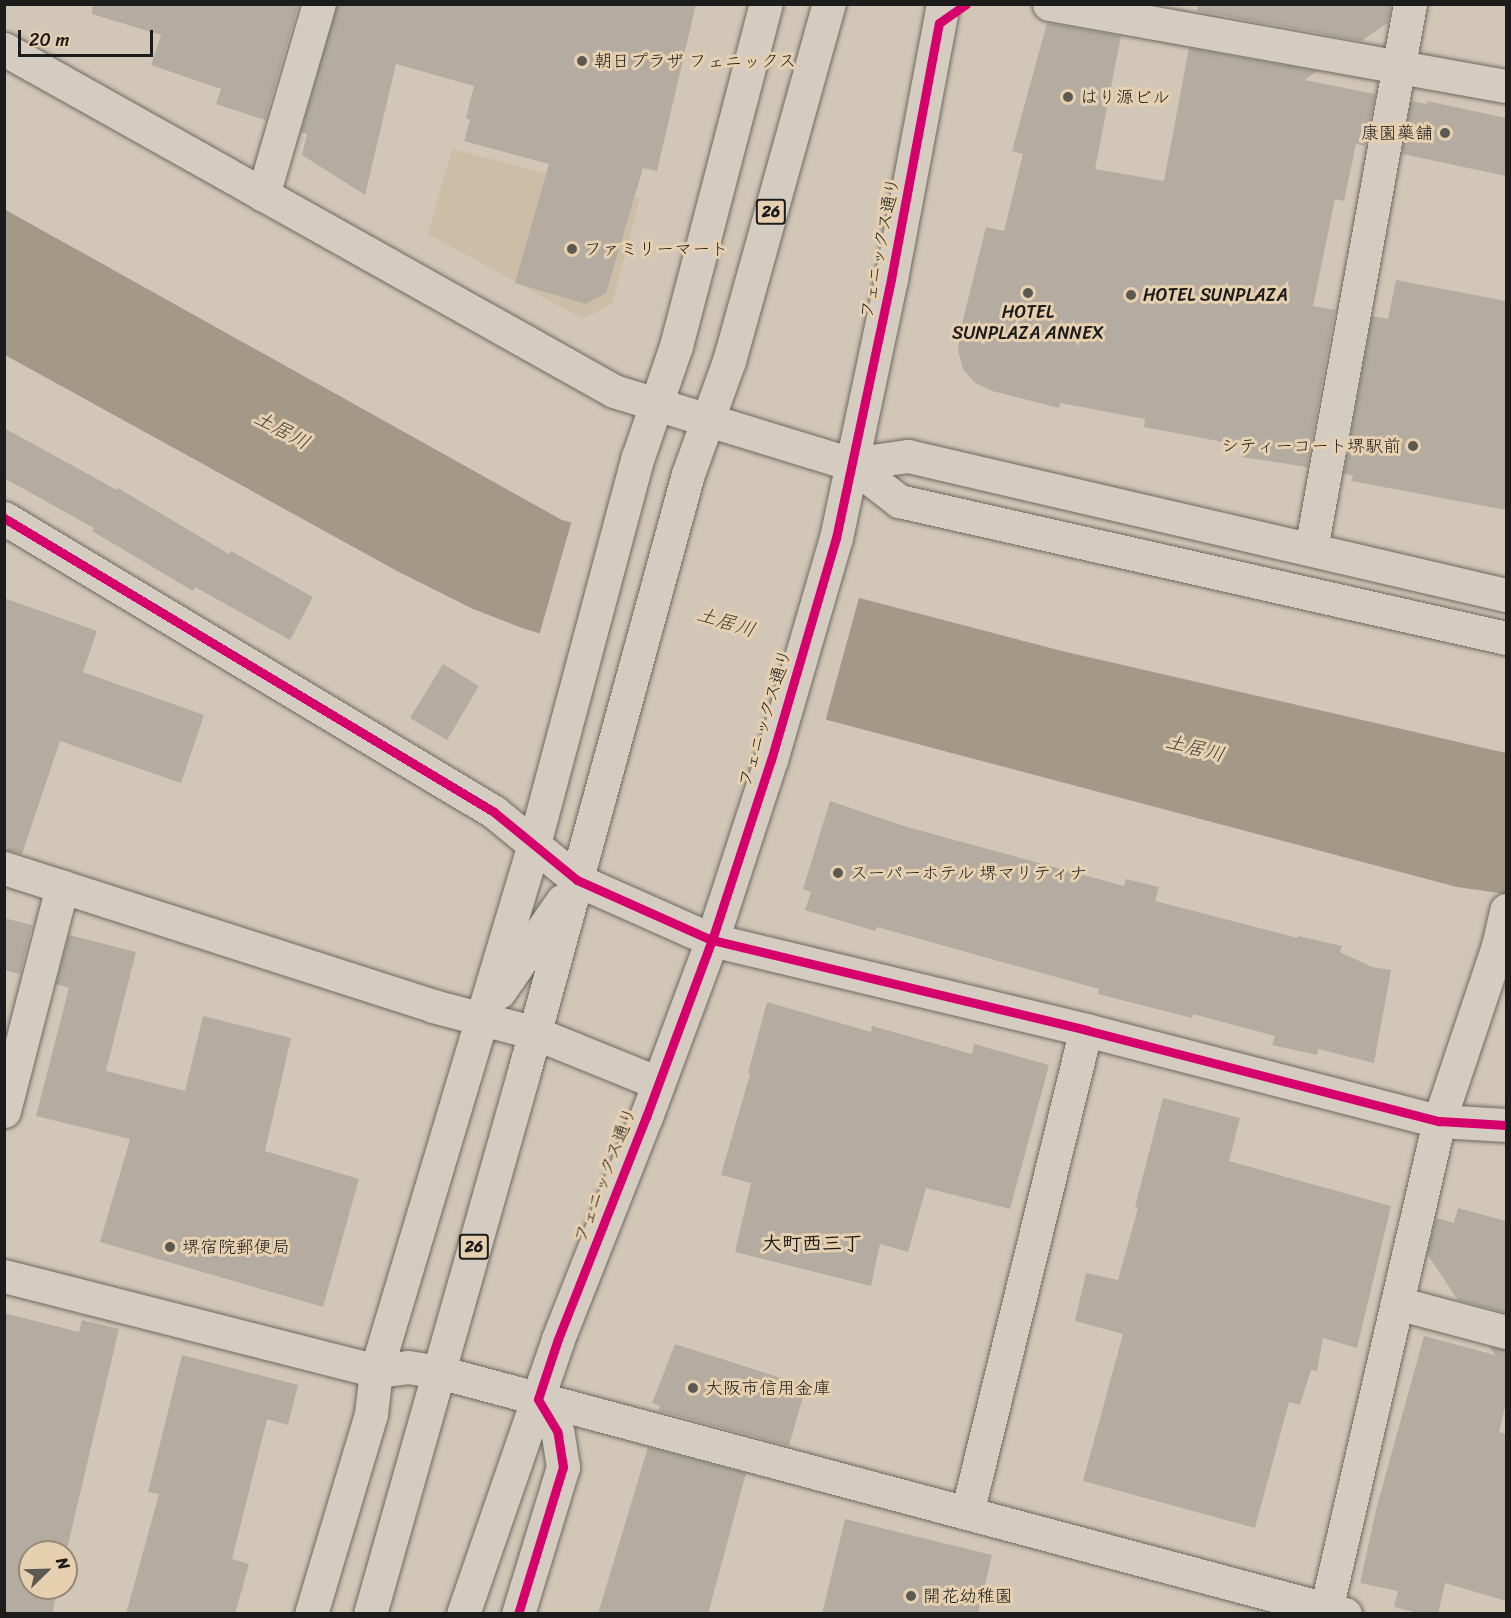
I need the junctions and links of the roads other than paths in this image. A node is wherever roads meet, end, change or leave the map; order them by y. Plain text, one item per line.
1 (319, 4) edge
2 (766, 4) edge
3 (829, 4) edge
4 (966, 4) edge
5 (1049, 4) edge
6 (1410, 4) edge
7 (941, 14) edge
8 (4, 49) edge
9 (1398, 67) junction
10 (1506, 86) edge
11 (263, 195) junction
12 (655, 402) junction
13 (709, 419) junction
14 (851, 464) junction
15 (4, 518) edge
16 (1311, 549) junction
17 (1506, 596) edge
18 (1506, 638) edge
19 (534, 844) junction
20 (4, 868) edge
21 (577, 880) junction
22 (62, 886) junction
23 (1506, 910) edge
24 (712, 940) junction
25 (482, 1017) junction
26 (1086, 1030) junction
27 (535, 1034) junction
28 (658, 1083) junction
29 (4, 1111) edge
30 (1439, 1121) junction
31 (1506, 1125) edge
32 (4, 1276) edge
33 (1397, 1303) junction
34 (1506, 1332) edge
35 (376, 1371) junction
36 (439, 1372) junction
37 (538, 1399) junction
38 (967, 1514) junction
39 (1332, 1612) edge
40 (312, 1614) edge
41 (370, 1614) edge
42 (463, 1614) edge
43 (518, 1614) edge

1 - 11 main road
2 - 12 main road, 26
3 - 13 main road, 26
4 - 7 main road
5 - 9 main road
6 - 9 main road
7 - 14 main road, フェニックス通り
8 - 11 main road
9 - 10 main road
9 - 16 main road
11 - 12 main road
12 - 13 main road
12 - 19 main road, 26
13 - 14 main road
13 - 21 main road, 26
14 - 16 main road
14 - 18 main road
14 - 24 main road, フェニックス通り
15 - 19 main road
16 - 17 main road
19 - 21 main road
19 - 25 main road, 26
20 - 22 main road
21 - 24 main road
21 - 25 main road, 26
21 - 27 main road, 26
22 - 25 main road
22 - 29 main road
23 - 30 main road
24 - 26 main road
24 - 28 main road, フェニックス通り
25 - 27 main road
25 - 35 main road, 26
26 - 30 main road
26 - 38 main road
27 - 28 main road
27 - 36 main road, 26
28 - 37 main road, フェニックス通り
30 - 31 main road
30 - 33 main road
32 - 35 main road
33 - 34 main road
33 - 39 main road
35 - 36 main road
35 - 40 main road, 26
36 - 37 main road
36 - 41 main road, 26
37 - 38 main road
37 - 42 main road, フェニックス通り
37 - 43 main road
38 - 39 main road

